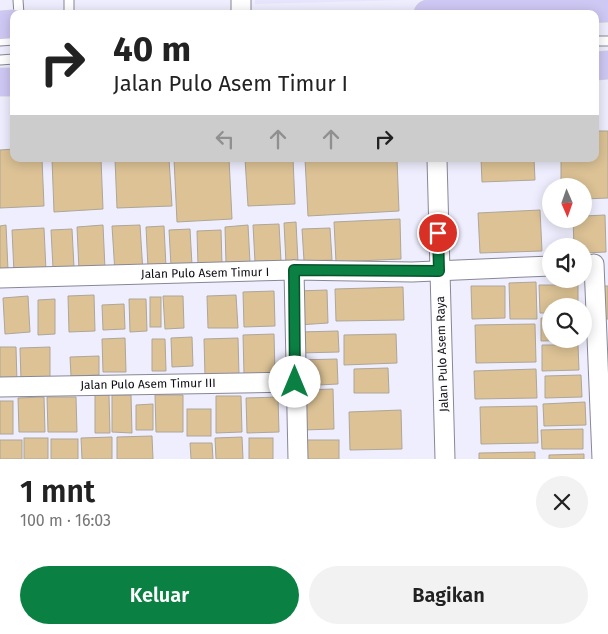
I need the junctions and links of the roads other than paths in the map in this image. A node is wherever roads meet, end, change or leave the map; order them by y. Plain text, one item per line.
1 (608, 8) edge
2 (548, 10) edge
3 (437, 162) edge
4 (595, 264) edge
5 (542, 266) edge
6 (294, 270) junction
7 (439, 271) junction
8 (0, 278) edge
9 (603, 374) edge
10 (295, 382) junction
11 (0, 387) edge
12 (298, 459) edge
13 (445, 459) edge
14 (602, 459) edge

1 - 2 main road
3 - 7 street, Jalan Pulo Asem Raya
4 - 9 street
5 - 7 street, Jalan Pulo Asem Timur I
6 - 7 street, Jalan Pulo Asem Timur I
6 - 8 street, Jalan Pulo Asem Timur I
6 - 10 street
7 - 13 street, Jalan Pulo Asem Raya
9 - 14 street
10 - 11 street, Jalan Pulo Asem Timur III
10 - 12 street

